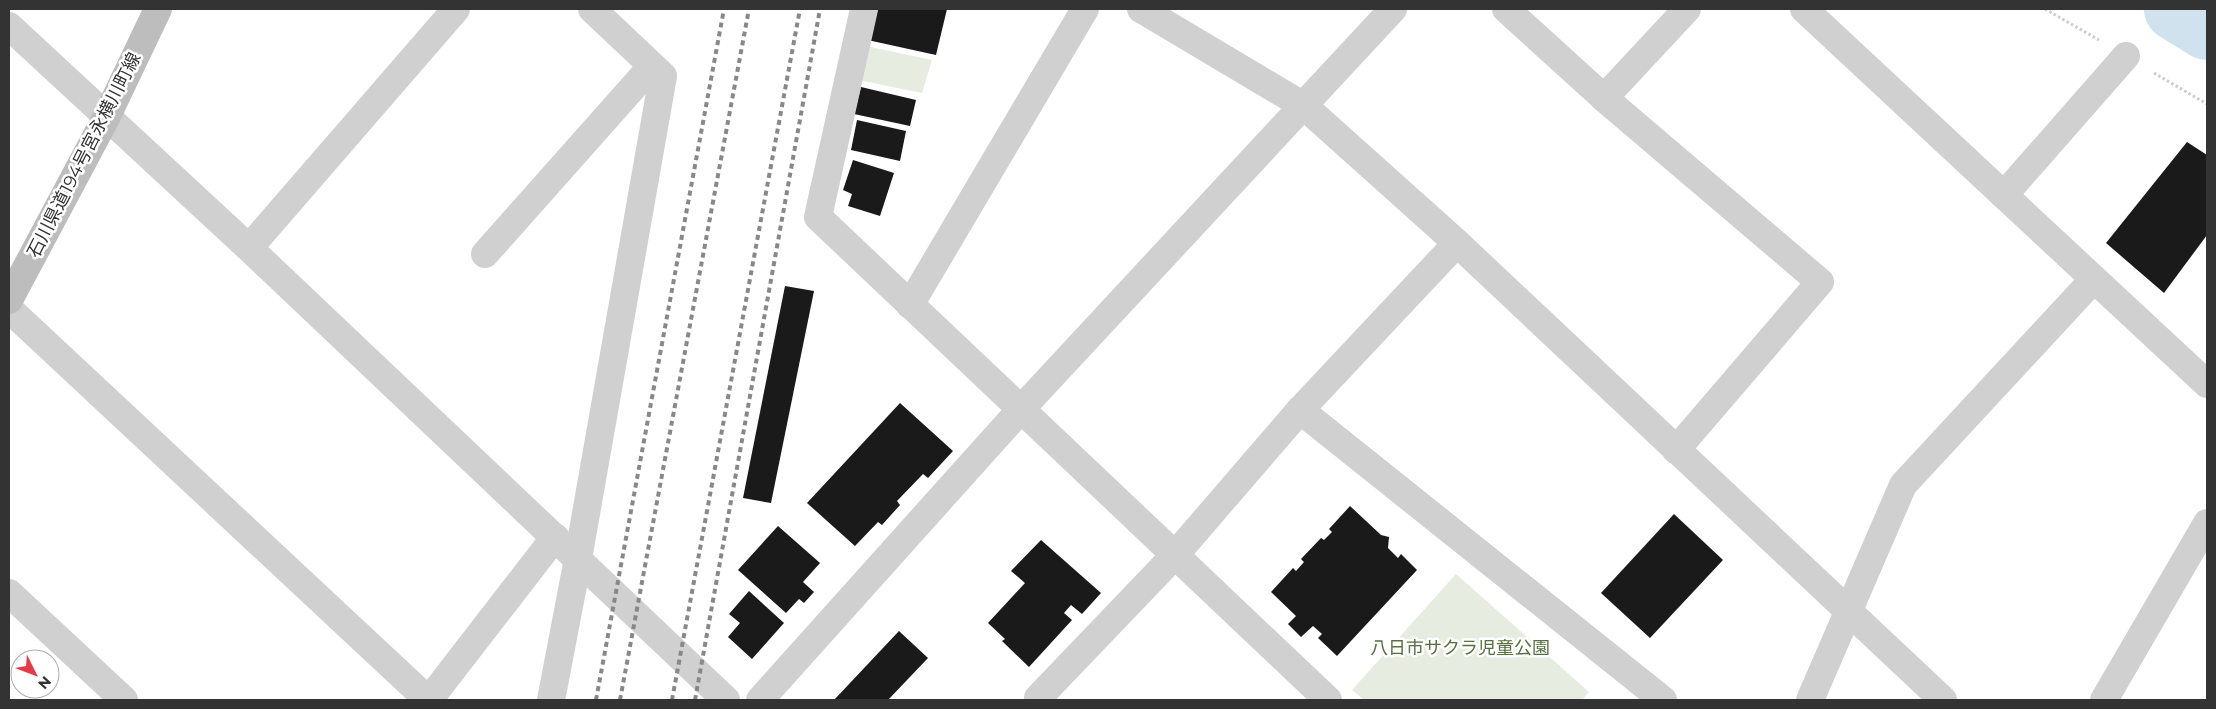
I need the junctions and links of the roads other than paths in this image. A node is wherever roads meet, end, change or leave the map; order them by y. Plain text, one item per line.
1 (158, 9) edge
2 (456, 9) edge
3 (592, 9) edge
4 (864, 9) edge
5 (1085, 9) edge
6 (1142, 9) edge
7 (1393, 9) edge
8 (1506, 9) edge
9 (1687, 9) edge
10 (1804, 9) edge
11 (1177, 18) edge
12 (9, 26) edge
13 (2126, 56) dead end
14 (652, 66) junction
15 (1604, 98) junction
16 (1304, 106) junction
17 (106, 118) junction
18 (2004, 195) junction
19 (1457, 243) junction
20 (249, 248) junction
21 (485, 254) dead end
22 (2094, 279) junction
23 (9, 300) edge
24 (910, 305) junction
25 (9, 309) edge
26 (2207, 384) edge
27 (1022, 408) junction
28 (1300, 410) junction
29 (1676, 450) junction
30 (2207, 523) edge
31 (555, 536) junction
32 (1175, 555) junction
33 (578, 559) junction
34 (9, 593) edge
35 (1848, 613) junction
36 (124, 700) edge
37 (429, 700) edge
38 (551, 700) edge
39 (726, 700) edge
40 (760, 700) edge
41 (1038, 700) edge
42 (1328, 700) edge
43 (1663, 700) edge
44 (1810, 700) edge
45 (1943, 700) edge
46 (2104, 700) edge

1 - 17 main road, 石川県道194号宮永横川町線
2 - 20 street
3 - 14 street
4 - 24 street
5 - 24 street
6 - 11 street
7 - 16 street
8 - 15 street
9 - 15 street
10 - 18 street
11 - 16 street
12 - 17 street
13 - 18 street
14 - 21 street
14 - 33 street
15 - 29 street
16 - 19 street
16 - 27 street
17 - 20 street
17 - 23 main road, 石川県道194号宮永横川町線
18 - 22 street
19 - 28 street
19 - 29 street
20 - 31 street
22 - 26 street
22 - 35 street
24 - 27 street
25 - 37 street
27 - 32 street
27 - 40 street
28 - 32 street
28 - 43 street
29 - 35 street
30 - 46 street
31 - 33 street
31 - 37 street
32 - 41 street
32 - 42 street
33 - 38 street
33 - 39 street
34 - 36 street
35 - 44 street
35 - 45 street

